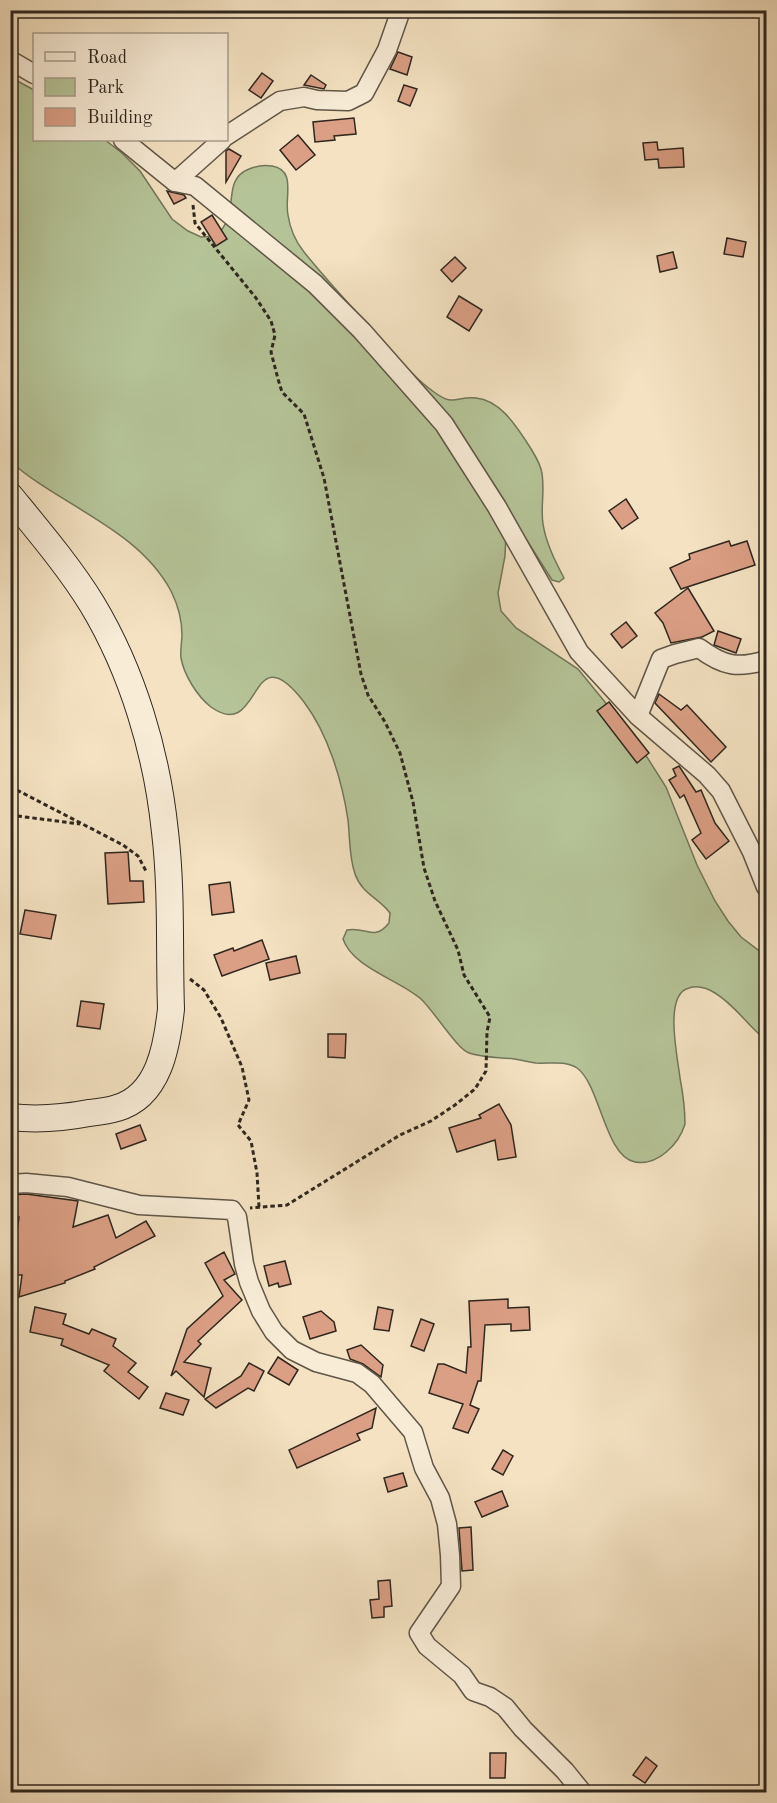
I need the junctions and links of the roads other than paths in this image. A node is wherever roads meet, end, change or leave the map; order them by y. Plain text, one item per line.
1 (401, 10) edge
2 (10, 60) edge
3 (33, 73) edge
4 (228, 134) edge
5 (124, 141) edge
6 (221, 141) edge
7 (175, 182) junction
8 (10, 496) edge
9 (766, 660) edge
10 (638, 716) junction
11 (766, 887) edge
12 (10, 1117) edge
13 (10, 1184) edge
14 (582, 1792) edge

1 - 4 street
2 - 3 street
5 - 7 street
6 - 7 street
7 - 10 street
8 - 12 main road
9 - 10 street
10 - 11 street
13 - 14 street

